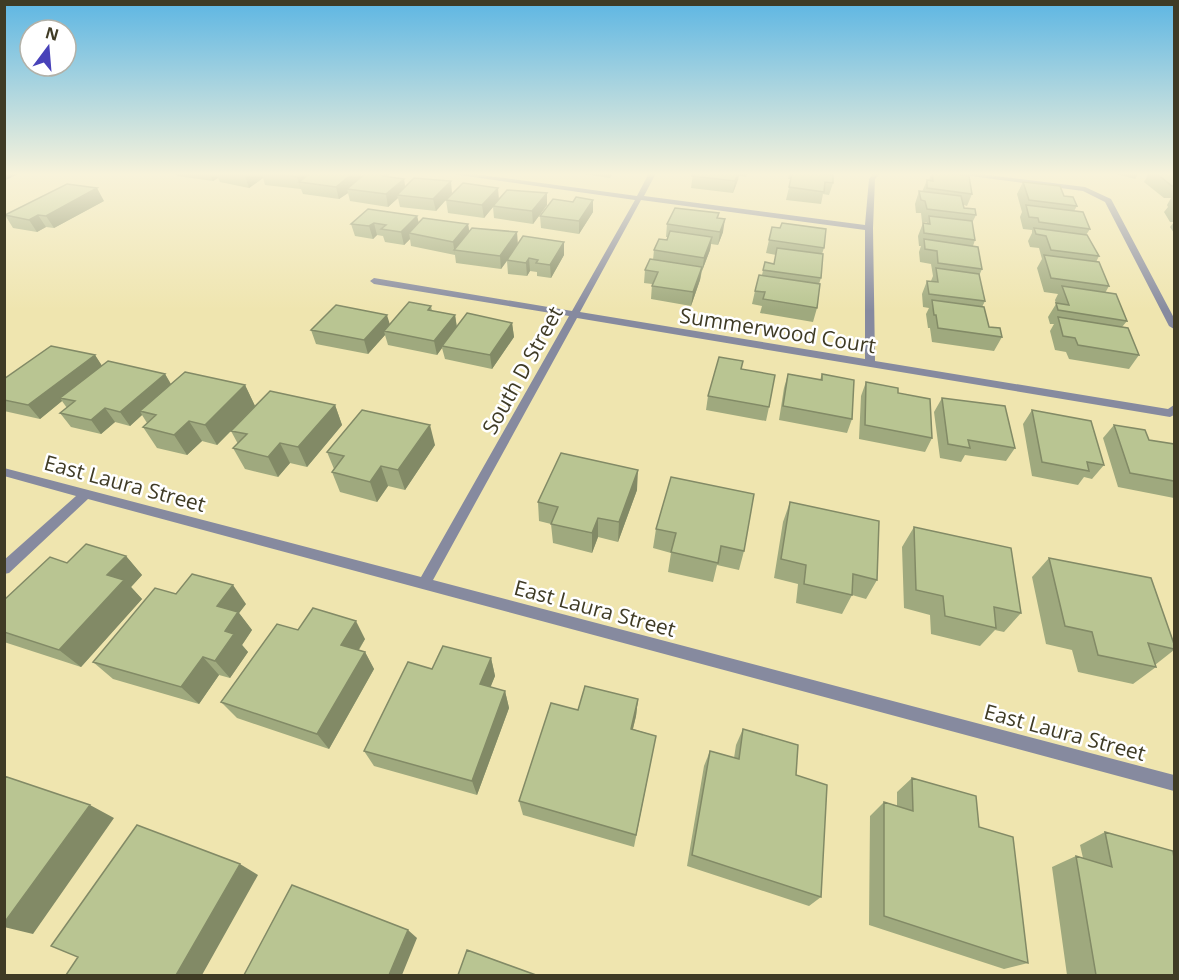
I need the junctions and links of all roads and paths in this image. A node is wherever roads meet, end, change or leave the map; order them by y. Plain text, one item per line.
1 (626, 219) edge
2 (798, 219) edge
3 (870, 219) edge
4 (1117, 219) edge
5 (869, 228) junction
6 (374, 280) dead end
7 (573, 315) junction
8 (1174, 326) edge
9 (870, 364) junction
10 (1174, 409) edge
11 (4, 472) edge
12 (85, 495) junction
13 (4, 569) edge
14 (424, 584) junction
15 (1174, 783) edge

1 - 7 street, South D Street
2 - 5 street
3 - 5 street
4 - 8 street
5 - 9 street
6 - 7 street, Summerwood Court
7 - 9 street, Summerwood Court
7 - 14 street, South D Street
9 - 10 street, Summerwood Court
11 - 12 street, East Laura Street
12 - 13 street
12 - 14 street, East Laura Street
14 - 15 street, East Laura Street

